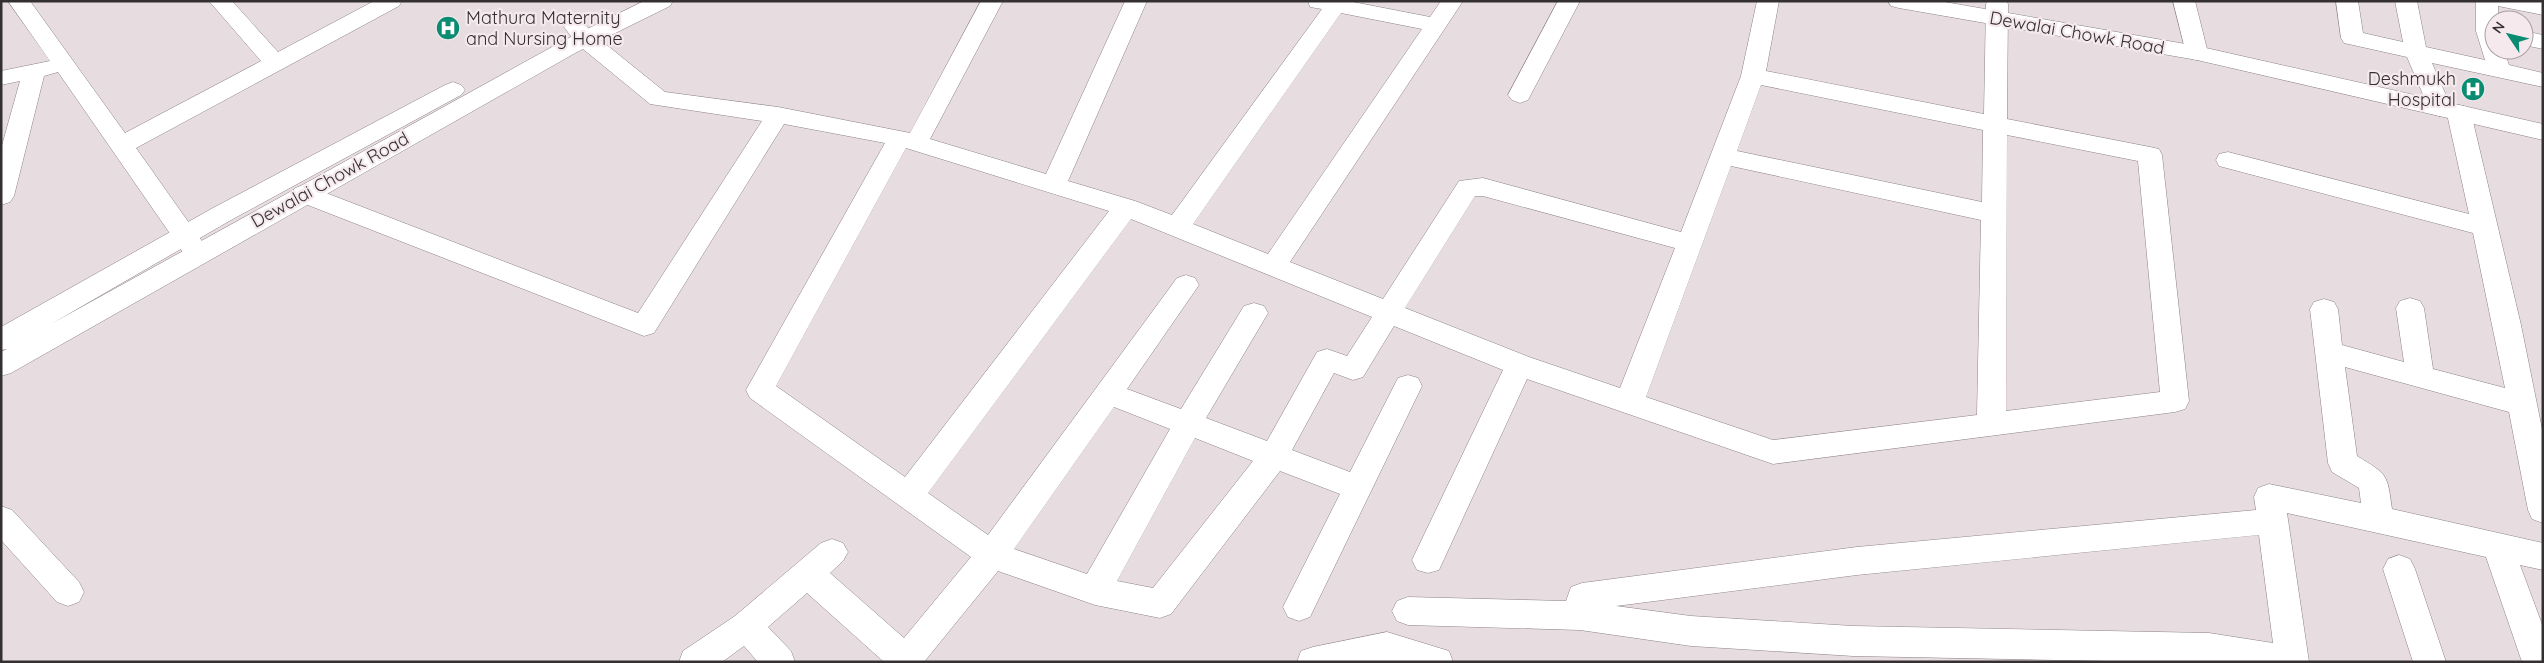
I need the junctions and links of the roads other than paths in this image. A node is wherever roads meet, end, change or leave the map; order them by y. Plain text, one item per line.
1 (19, 1) edge
2 (392, 1) edge
3 (628, 1) edge
4 (662, 1) edge
5 (992, 1) edge
6 (1136, 1) edge
7 (1452, 1) edge
8 (1569, 1) edge
9 (1768, 1) edge
10 (1899, 1) edge
11 (2184, 1) edge
12 (2347, 1) edge
13 (2406, 1) edge
14 (2504, 1) edge
15 (221, 2) edge
16 (1326, 3) edge
17 (1993, 8) edge
18 (2543, 8) edge
19 (1436, 25) junction
20 (580, 33) junction
21 (2416, 52) junction
22 (2197, 53) junction
23 (2497, 60) edge
24 (275, 63) junction
25 (65, 65) junction
26 (34, 71) junction
27 (2500, 72) junction
28 (1753, 76) junction
29 (1, 78) edge
30 (2543, 80) edge
31 (1520, 96) dead end
32 (2449, 111) junction
33 (778, 115) junction
34 (1996, 124) junction
35 (2543, 132) edge
36 (908, 141) junction
37 (122, 145) junction
38 (1722, 156) junction
39 (2228, 160) dead end
40 (1054, 185) junction
41 (304, 194) junction
42 (1, 196) edge
43 (1126, 207) junction
44 (1994, 214) junction
45 (1177, 227) junction
46 (2485, 227) junction
47 (1689, 243) junction
48 (192, 244) junction
49 (1274, 266) junction
50 (1186, 284) dead end
51 (2410, 308) dead end
52 (2324, 309) dead end
53 (1388, 312) junction
54 (1254, 313) dead end
55 (1, 340) edge
56 (2329, 352) junction
57 (1, 365) edge
58 (1519, 365) junction
59 (2420, 377) junction
60 (1408, 386) dead end
61 (1108, 393) junction
62 (1629, 403) junction
63 (2522, 404) junction
64 (1188, 423) junction
65 (1991, 424) junction
66 (1274, 456) junction
67 (1358, 488) junction
68 (908, 496) junction
69 (2543, 510) edge
70 (1, 519) edge
71 (2378, 519) junction
72 (2272, 521) junction
73 (2498, 548) junction
74 (832, 552) dead end
75 (992, 555) junction
76 (2543, 557) edge
77 (1428, 560) dead end
78 (2399, 569) dead end
79 (807, 573) junction
80 (1095, 590) junction
81 (68, 592) dead end
82 (1299, 607) dead end
83 (1408, 611) dead end
84 (1580, 616) junction
85 (746, 626) junction
86 (2539, 651) edge
87 (904, 661) edge
88 (2292, 661) edge
89 (695, 662) edge
90 (779, 662) edge
91 (1313, 662) edge
92 (1437, 662) edge
93 (2430, 662) edge

1 - 25 street
2 - 24 street
3 - 20 street, Dewalai Chowk Road
4 - 20 street, Dewalai Chowk Road
5 - 36 street
6 - 40 street
7 - 19 street
8 - 31 street
9 - 28 street
10 - 17 street, Dewalai Chowk Road
11 - 22 street
12 - 21 street
13 - 21 street
14 - 18 street
15 - 24 street
16 - 19 street
16 - 45 street
17 - 22 street, Dewalai Chowk Road
17 - 34 street
19 - 49 street
20 - 33 street
20 - 41 street, Dewalai Chowk Road
20 - 48 street, Dewalai Chowk Road
21 - 27 street
21 - 32 street
22 - 32 street, Dewalai Chowk Road
23 - 27 street
24 - 37 street
25 - 26 street
25 - 37 street
26 - 29 street
26 - 42 street
27 - 30 street
28 - 34 street
28 - 38 street
32 - 35 street, Dewalai Chowk Road
32 - 46 street
33 - 36 street
33 - 41 street
34 - 44 street
34 - 65 street
36 - 40 street
36 - 68 street
37 - 48 street
38 - 44 street
38 - 47 street
39 - 46 street
40 - 43 street
41 - 48 street, Dewalai Chowk Road
43 - 45 street
43 - 68 street
44 - 65 street
45 - 49 street
46 - 63 street
47 - 53 street
47 - 62 street
48 - 55 street, Dewalai Chowk Road
48 - 57 street, Dewalai Chowk Road
49 - 53 street
50 - 61 street
51 - 59 street
52 - 56 street
53 - 58 street
53 - 66 street
54 - 64 street
56 - 59 street
56 - 71 street
58 - 62 street
58 - 77 street
59 - 63 street
60 - 67 street
61 - 64 street
61 - 75 street
62 - 65 street
63 - 69 street
64 - 66 street
64 - 80 street
66 - 67 street
66 - 80 street
67 - 82 street
68 - 75 street
70 - 81 street
71 - 72 street
71 - 73 street
72 - 84 street
72 - 88 street
73 - 76 street
73 - 86 street
74 - 79 street
75 - 80 street
75 - 87 street
78 - 93 street
79 - 85 street
79 - 87 street
83 - 84 street
84 - 88 street
85 - 89 street
85 - 90 street
91 - 92 street

